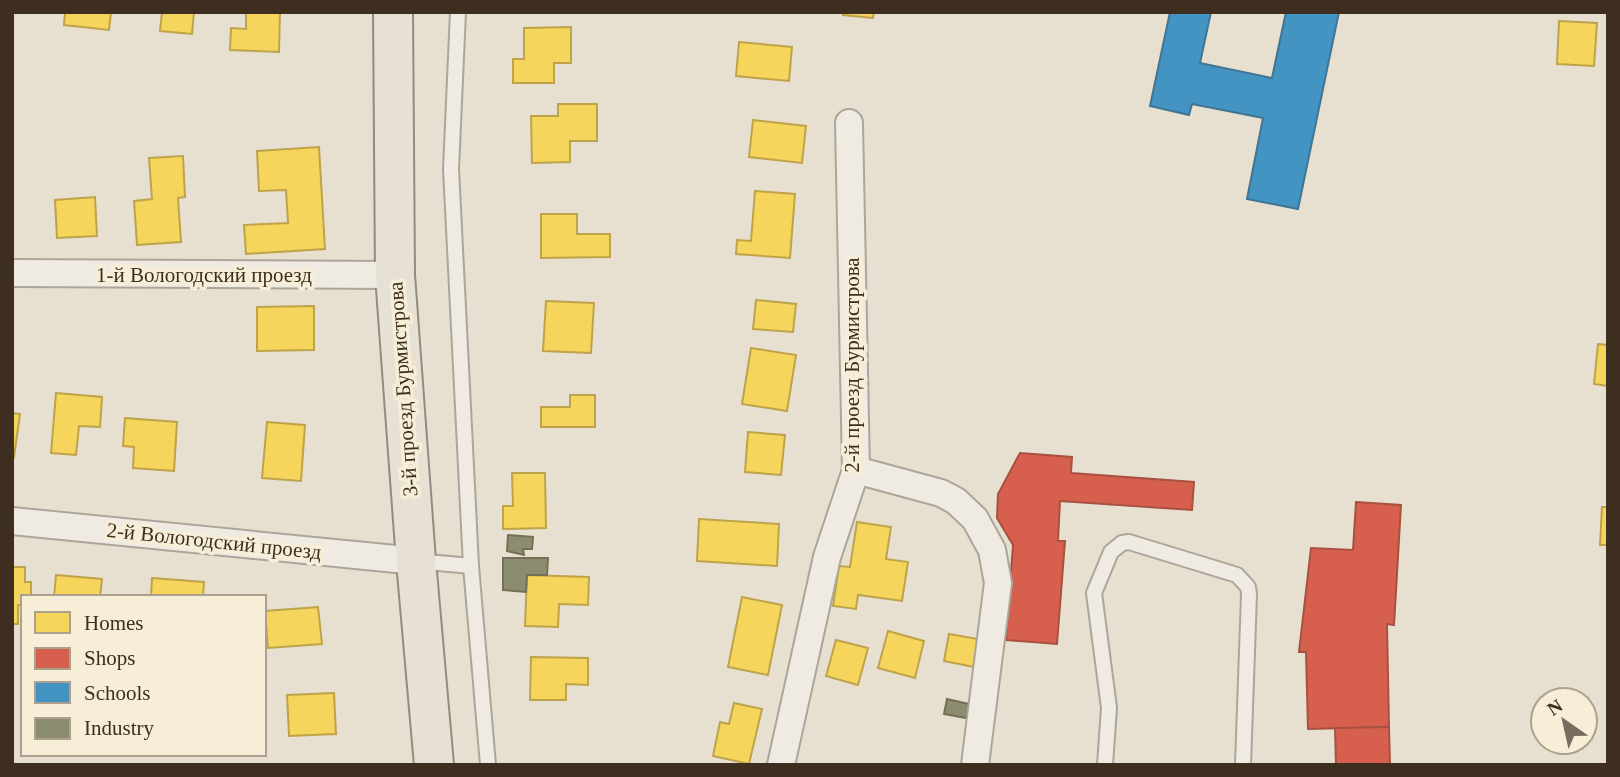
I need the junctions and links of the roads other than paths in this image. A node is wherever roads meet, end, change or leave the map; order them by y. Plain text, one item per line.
1 (393, 12) edge
2 (458, 12) edge
3 (849, 123) dead end
4 (12, 273) edge
5 (395, 275) junction
6 (856, 470) junction
7 (12, 521) edge
8 (415, 561) junction
9 (471, 566) junction
10 (434, 765) edge
11 (488, 765) edge
12 (781, 765) edge
13 (975, 765) edge
14 (1105, 765) edge
15 (1243, 765) edge

1 - 5 main road, 3-й проезд Бурмистрова
2 - 9 lane
3 - 6 street, 2-й проезд Бурмистрова
4 - 5 street, 1-й Вологодский проезд
5 - 8 main road, 3-й проезд Бурмистрова
6 - 12 street, 2-й проезд Бурмистрова
6 - 13 street
7 - 8 street, 2-й Вологодский проезд
8 - 9 lane
8 - 10 main road, 3-й проезд Бурмистрова
9 - 11 lane
14 - 15 lane

